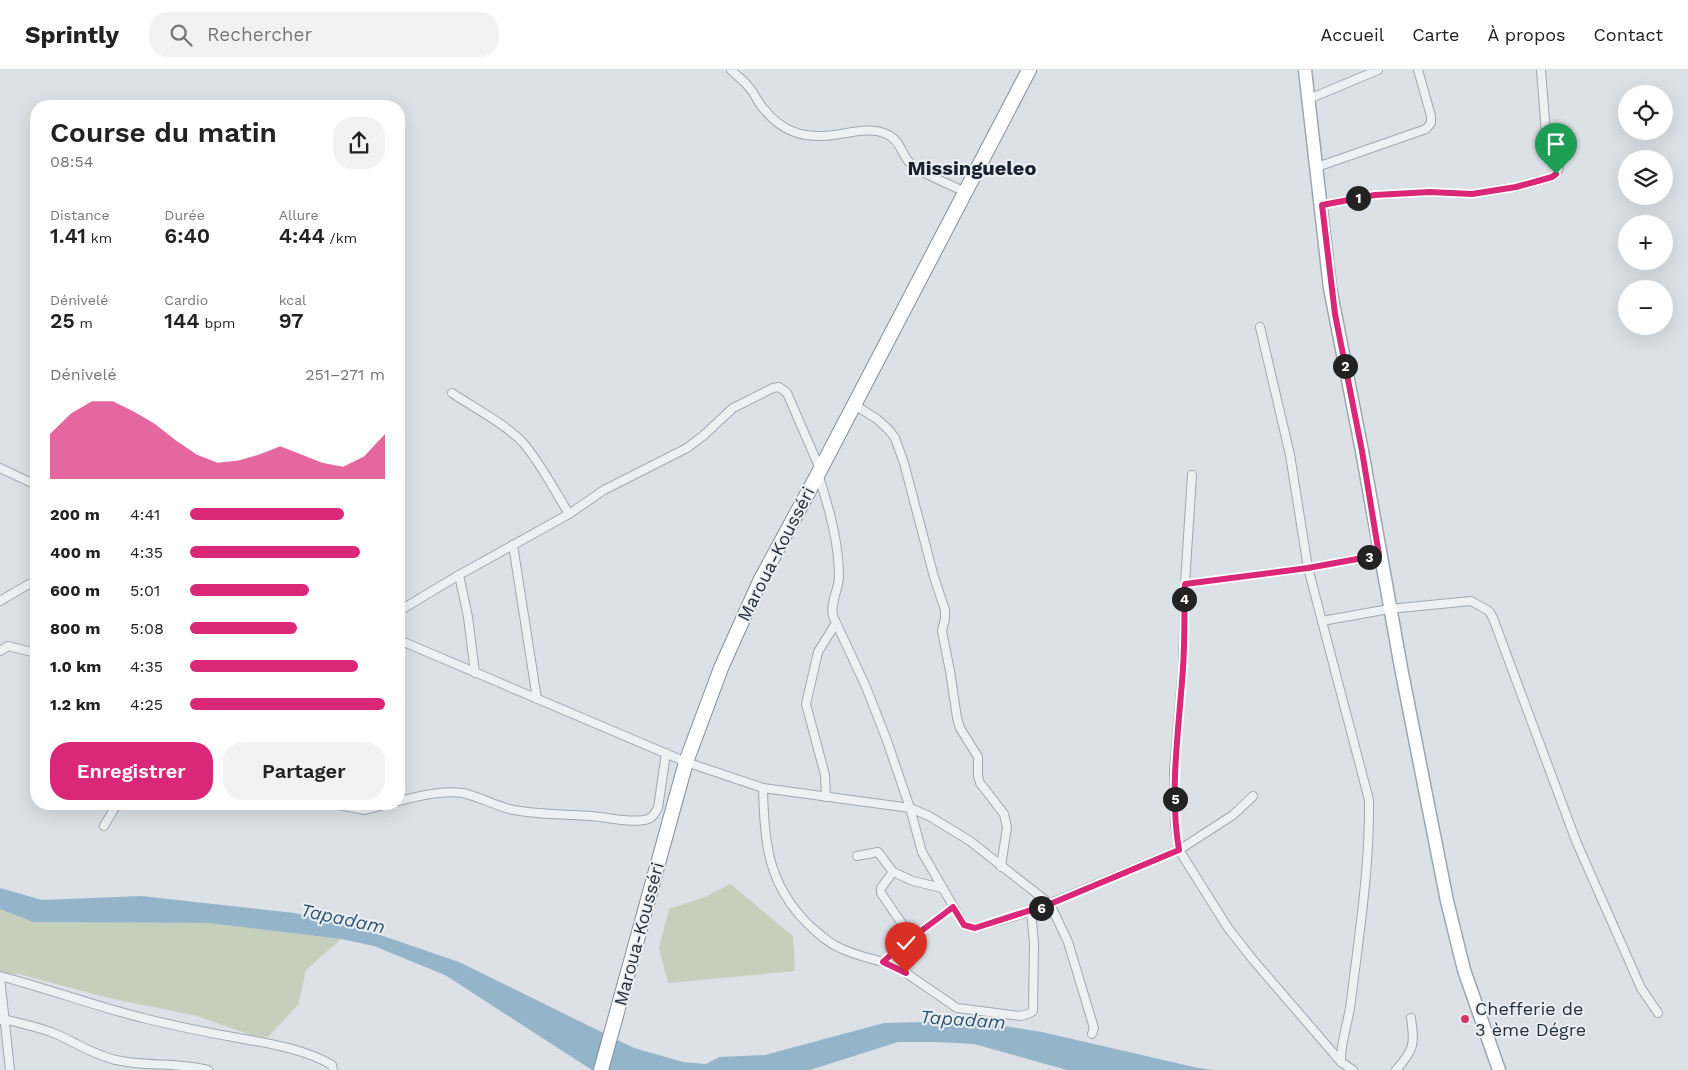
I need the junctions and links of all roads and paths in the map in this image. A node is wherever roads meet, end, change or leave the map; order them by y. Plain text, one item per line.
1 (731, 70) edge
2 (1029, 70) edge
3 (1305, 70) edge
4 (1378, 70) edge
5 (1418, 70) edge
6 (1541, 70) edge
7 (1309, 99) junction
8 (1317, 167) junction
9 (965, 192) junction
10 (1322, 205) junction
11 (1260, 327) dead end
12 (452, 393) dead end
13 (853, 404) junction
14 (0, 468) edge
15 (819, 471) junction
16 (1192, 475) dead end
17 (30, 482) edge
18 (569, 514) junction
19 (513, 545) junction
20 (1379, 555) junction
21 (1308, 568) junction
22 (459, 575) junction
23 (30, 584) edge
24 (1185, 584) junction
25 (0, 601) edge
26 (405, 607) edge
27 (1390, 609) junction
28 (1322, 621) junction
29 (836, 623) junction
30 (405, 643) edge
31 (0, 652) edge
32 (30, 652) edge
33 (475, 673) junction
34 (537, 699) junction
35 (666, 753) junction
36 (686, 762) junction
37 (763, 788) junction
38 (1253, 796) dead end
39 (826, 797) junction
40 (405, 800) edge
41 (910, 808) junction
42 (113, 810) edge
43 (104, 826) dead end
44 (1179, 850) junction
45 (857, 856) dead end
46 (1001, 867) junction
47 (893, 872) junction
48 (942, 888) junction
49 (1050, 904) junction
50 (953, 907) junction
51 (1032, 911) junction
52 (911, 937) junction
53 (883, 962) junction
54 (0, 977) edge
55 (1658, 1013) dead end
56 (1411, 1018) dead end
57 (2, 1019) edge
58 (1092, 1034) dead end
59 (1342, 1062) junction
60 (10, 1070) edge
61 (208, 1070) edge
62 (333, 1070) edge
63 (601, 1070) edge
64 (1353, 1070) edge
65 (1396, 1070) edge
66 (1499, 1070) edge

1 - 9 street
2 - 9 highway, Maroua-Kousséri
3 - 7 main road
4 - 7 street
5 - 8 street
6 - 10 street
7 - 8 main road
8 - 10 main road
9 - 13 highway, Maroua-Kousséri
10 - 20 main road
11 - 21 street
12 - 18 street
13 - 15 highway, Maroua-Kousséri
13 - 46 street
14 - 17 street
15 - 18 street
15 - 29 street
15 - 36 highway, Maroua-Kousséri
16 - 24 street
18 - 19 street
19 - 22 street
19 - 34 street
20 - 21 street
20 - 27 main road
21 - 24 street
21 - 28 street
22 - 26 street
22 - 33 street
23 - 25 street
24 - 44 street
27 - 28 street
27 - 55 street
27 - 66 main road
28 - 59 street
29 - 39 street
29 - 41 street
30 - 33 street
31 - 32 street
33 - 34 street
34 - 35 street
35 - 36 street
35 - 40 street
36 - 37 street
36 - 63 highway, Maroua-Kousséri
37 - 39 street
37 - 53 street
38 - 44 street
39 - 41 street
41 - 46 street
41 - 48 street
42 - 43 street
44 - 49 street
44 - 59 street
45 - 47 street
46 - 49 street
47 - 48 street
47 - 52 street
48 - 50 street
49 - 51 street
49 - 58 street
50 - 51 street
50 - 52 street
51 - 53 street
52 - 53 street
54 - 57 street
54 - 62 street
56 - 65 street
57 - 60 street
57 - 61 street
59 - 64 street

